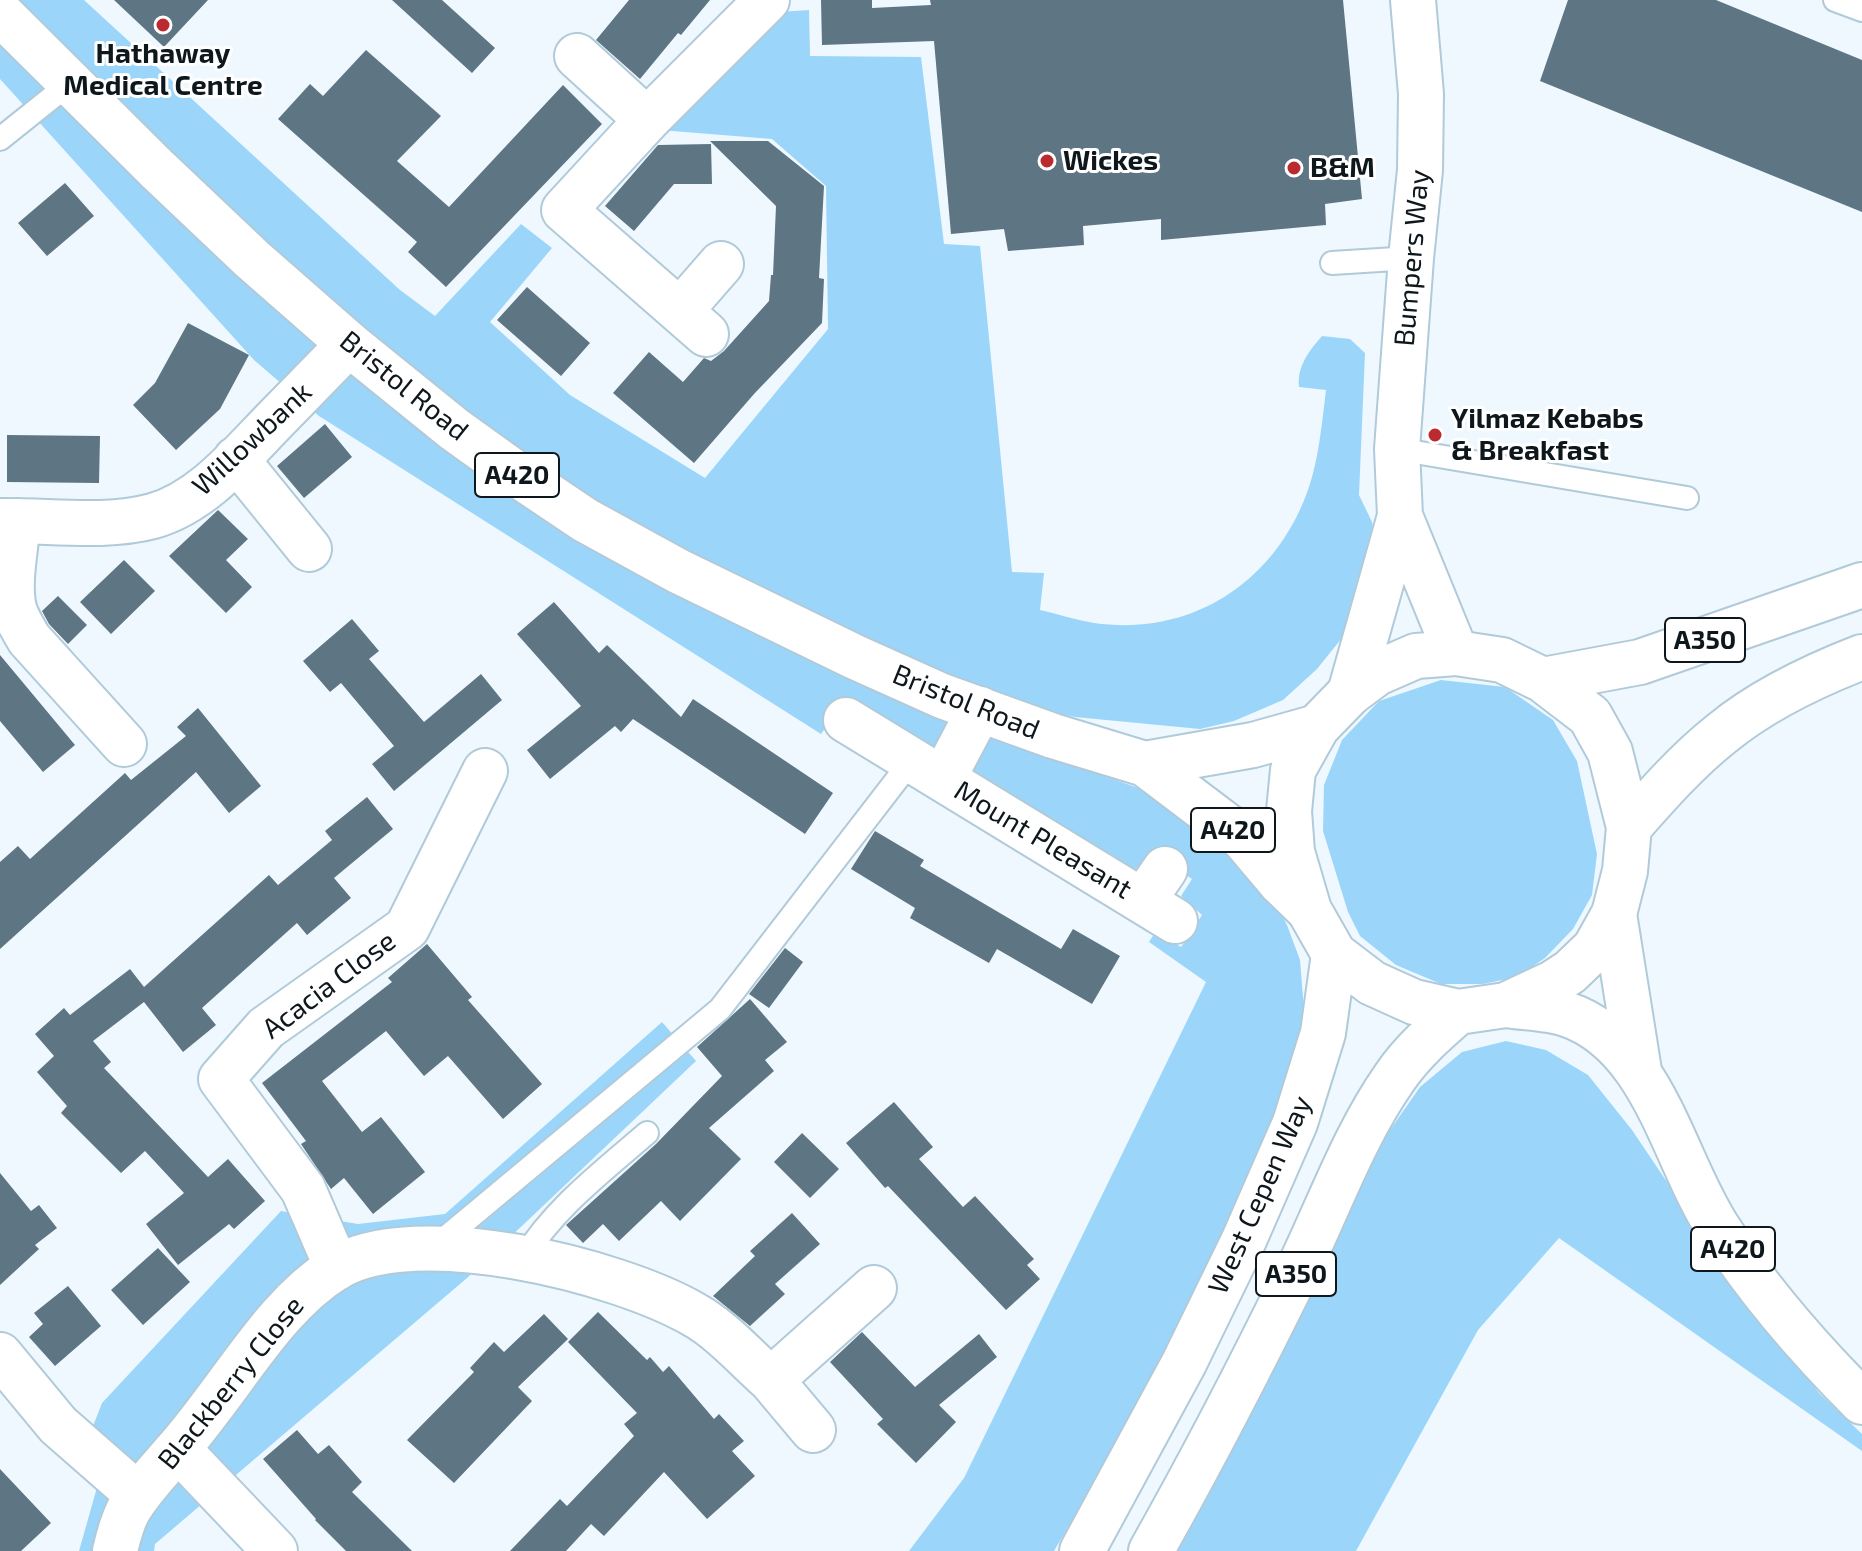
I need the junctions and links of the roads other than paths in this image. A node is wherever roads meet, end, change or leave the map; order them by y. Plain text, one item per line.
1 (767, 0) edge
2 (1413, 0) edge
3 (1835, 0) edge
4 (1862, 10) edge
5 (0, 13) edge
6 (577, 56) dead end
7 (70, 83) junction
8 (647, 120) junction
9 (0, 139) edge
10 (1411, 258) junction
11 (1332, 263) dead end
12 (721, 264) dead end
13 (349, 344) junction
14 (1397, 449) junction
15 (236, 459) junction
16 (1687, 498) dead end
17 (1400, 516) junction
18 (9, 521) edge
19 (309, 549) dead end
20 (1862, 585) edge
21 (1456, 653) junction
22 (1862, 657) edge
23 (1543, 680) junction
24 (1350, 693) junction
25 (980, 709) junction
26 (846, 720) dead end
27 (1317, 727) junction
28 (124, 745) dead end
29 (1145, 764) junction
30 (928, 770) junction
31 (485, 771) dead end
32 (1629, 827) junction
33 (1161, 897) dead end
34 (1309, 910) junction
35 (1614, 914) junction
36 (1334, 954) junction
37 (1506, 1005) junction
38 (1458, 1012) junction
39 (1639, 1071) junction
40 (647, 1133) dead end
41 (434, 1248) junction
42 (523, 1259) junction
43 (337, 1268) junction
44 (874, 1288) dead end
45 (0, 1355) edge
46 (771, 1380) junction
47 (1862, 1402) edge
48 (813, 1430) dead end
49 (178, 1449) junction
50 (138, 1495) junction
51 (115, 1551) edge
52 (275, 1551) edge
53 (1082, 1551) edge
54 (1151, 1551) edge

1 - 8 main road
2 - 10 main road, Bumpers Way
3 - 4 lane
5 - 7 main road, Bristol Road / A420
6 - 8 main road
7 - 9 lane
7 - 13 main road, Bristol Road / A420
8 - 12 main road
10 - 11 lane
10 - 14 main road, Bumpers Way
13 - 15 main road, Willowbank
13 - 25 main road, Bristol Road / A420
14 - 16 lane
14 - 17 main road, Bumpers Way
15 - 18 main road, Willowbank
15 - 19 main road
17 - 21 main road, Bumpers Way
17 - 24 main road, Bumpers Way
18 - 28 main road
20 - 23 main road, A350
21 - 23 main road
21 - 24 main road
22 - 32 main road
23 - 32 main road
24 - 27 main road
25 - 29 main road, Bristol Road / A420
25 - 30 main road, Mount Pleasant
26 - 30 main road, Mount Pleasant
27 - 29 main road, Bristol Road / A420
27 - 34 main road
29 - 34 main road, Bristol Road / A420
30 - 33 main road, Mount Pleasant
30 - 41 lane
31 - 43 main road, Acacia Close
32 - 35 main road
34 - 36 main road
35 - 37 main road
35 - 39 main road, A420
36 - 38 main road
36 - 53 main road, West Cepen Way / A350
37 - 38 main road
37 - 39 main road, A420
38 - 54 main road, A350
39 - 47 main road, A420
40 - 42 lane
41 - 42 main road, Blackberry Close
41 - 43 main road, Blackberry Close
42 - 46 main road, Blackberry Close
43 - 49 main road, Blackberry Close
44 - 46 main road
45 - 50 main road
46 - 48 main road, Blackberry Close
49 - 50 main road, Blackberry Close
49 - 52 main road
50 - 51 main road, Blackberry Close

